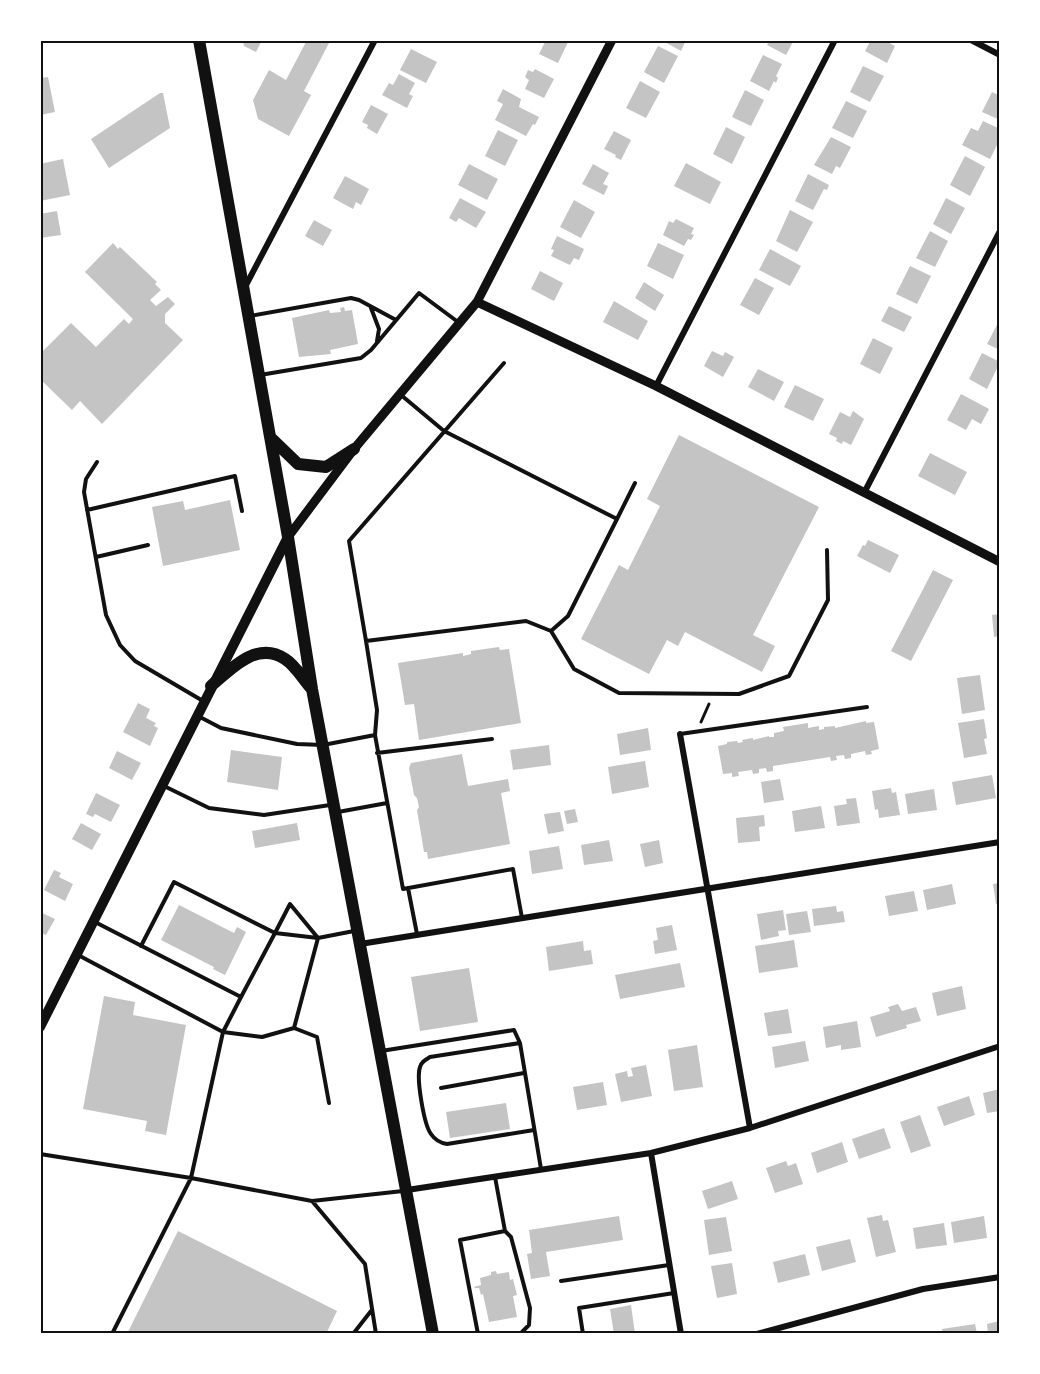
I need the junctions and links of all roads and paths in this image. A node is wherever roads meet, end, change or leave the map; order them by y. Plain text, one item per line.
1 (199, 40) edge
2 (375, 40) edge
3 (612, 40) edge
4 (835, 40) edge
5 (971, 40) edge
6 (999, 55) edge
7 (999, 231) edge
8 (244, 290) junction
9 (477, 302) junction
10 (368, 305) junction
11 (249, 316) junction
12 (396, 320) junction
13 (460, 324) junction
14 (376, 344) junction
15 (504, 363) dead end
16 (260, 375) junction
17 (656, 386) junction
18 (401, 395) junction
19 (444, 431) junction
20 (270, 437) junction
21 (354, 449) junction
22 (97, 462) dead end
23 (635, 483) dead end
24 (864, 493) junction
25 (87, 510) junction
26 (242, 511) dead end
27 (617, 519) junction
28 (288, 537) junction
29 (148, 545) dead end
30 (827, 550) dead end
31 (96, 557) junction
32 (999, 562) edge
33 (551, 631) junction
34 (366, 642) junction
35 (211, 686) junction
36 (312, 689) junction
37 (714, 694) junction
38 (204, 702) junction
39 (867, 707) dead end
40 (197, 716) junction
41 (697, 732) junction
42 (680, 734) joint
43 (375, 735) junction
44 (492, 739) dead end
45 (323, 745) junction
46 (377, 753) junction
47 (162, 785) junction
48 (387, 803) junction
49 (335, 808) junction
50 (999, 842) edge
51 (408, 888) junction
52 (706, 890) junction
53 (522, 919) junction
54 (93, 921) junction
55 (358, 930) junction
56 (275, 933) junction
57 (417, 935) junction
58 (318, 938) junction
59 (360, 944) junction
60 (141, 946) junction
61 (77, 954) junction
62 (241, 997) junction
63 (40, 1027) edge
64 (294, 1028) junction
65 (223, 1032) junction
66 (520, 1043) junction
67 (999, 1046) edge
68 (380, 1052) junction
69 (524, 1074) junction
70 (441, 1088) dead end
71 (328, 1103) dead end
72 (750, 1128) junction
73 (534, 1130) junction
74 (651, 1153) junction
75 (40, 1154) edge
76 (541, 1169) junction
77 (495, 1177) junction
78 (191, 1178) junction
79 (406, 1191) junction
80 (312, 1201) junction
81 (505, 1231) junction
82 (669, 1265) junction
83 (999, 1277) edge
84 (561, 1281) dead end
85 (674, 1293) junction
86 (371, 1310) junction
87 (112, 1334) edge
88 (354, 1334) edge
89 (376, 1334) edge
90 (433, 1334) edge
91 (478, 1334) edge
92 (520, 1334) edge
93 (583, 1334) edge
94 (681, 1334) edge
95 (757, 1334) edge

1 - 8 main road
2 - 8 street
3 - 9 street
4 - 17 street
5 - 6 street
7 - 24 street
8 - 11 main road
9 - 13 street
9 - 17 street
10 - 11 lane
10 - 12 lane
10 - 14 lane
11 - 16 main road
12 - 13 lane
12 - 14 lane
13 - 18 street
14 - 16 lane
15 - 19 lane
16 - 20 main road
17 - 24 street
18 - 19 lane
18 - 21 street
19 - 27 lane
19 - 34 lane
20 - 21 main road
20 - 28 main road
21 - 28 street
22 - 25 lane
23 - 27 lane
24 - 32 street
25 - 26 lane
25 - 31 lane
27 - 33 lane
28 - 35 main road
28 - 36 main road
29 - 31 lane
30 - 37 lane
31 - 38 lane
33 - 34 lane
33 - 37 lane
34 - 43 lane
35 - 36 main road
35 - 38 main road
36 - 45 main road
37 - 41 path
38 - 40 main road
39 - 41 lane
40 - 45 lane
40 - 47 main road
41 - 42 lane
42 - 52 street
43 - 45 lane
43 - 46 lane
44 - 46 lane
45 - 49 main road
46 - 48 lane
47 - 49 lane
47 - 54 main road
48 - 49 lane
48 - 51 lane
49 - 55 main road
50 - 52 street
51 - 53 lane
51 - 57 lane
52 - 53 street
52 - 72 street
53 - 57 street
54 - 60 lane
54 - 61 main road
55 - 58 lane
55 - 59 main road
56 - 58 lane
56 - 58 lane
56 - 60 lane
56 - 62 lane
57 - 59 street
58 - 64 lane
59 - 68 main road
60 - 62 lane
61 - 63 main road
61 - 65 lane
62 - 65 lane
64 - 65 lane
64 - 71 lane
65 - 78 lane
66 - 68 lane
66 - 69 lane
66 - 73 lane
67 - 72 street
68 - 79 main road
69 - 70 lane
69 - 73 lane
72 - 74 street
73 - 76 lane
74 - 76 street
74 - 82 street
75 - 78 lane
76 - 77 street
77 - 79 street
77 - 81 lane
78 - 80 lane
78 - 87 lane
79 - 80 lane
79 - 90 main road
80 - 86 lane
81 - 91 lane
81 - 92 lane
82 - 84 lane
82 - 85 street
83 - 95 street
85 - 93 lane
85 - 94 street
86 - 88 lane
86 - 89 lane

